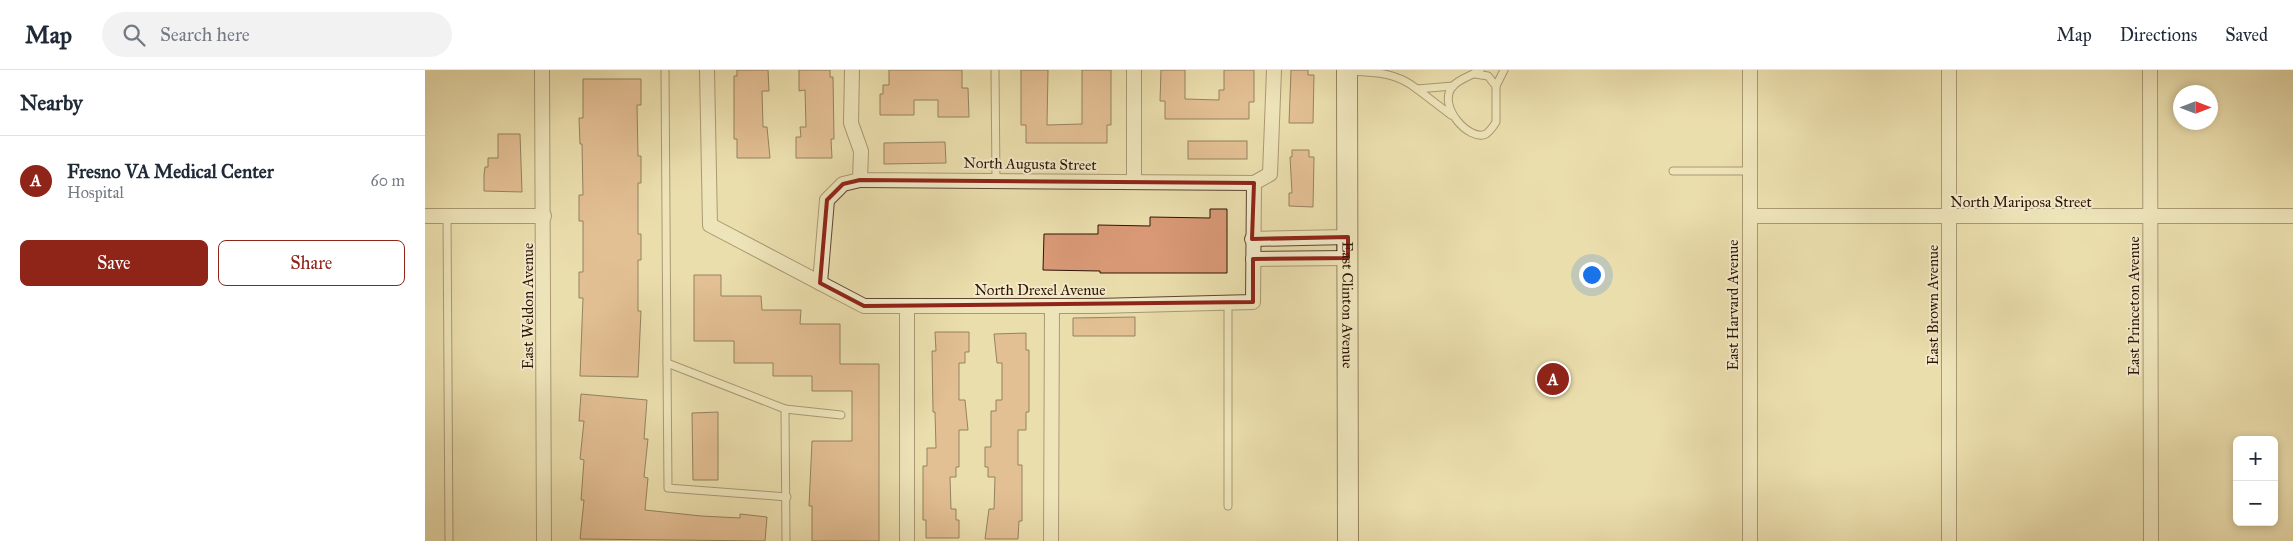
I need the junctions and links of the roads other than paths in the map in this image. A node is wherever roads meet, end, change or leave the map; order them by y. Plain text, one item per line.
1 (542, 70) edge
2 (665, 70) edge
3 (707, 70) edge
4 (852, 70) edge
5 (995, 70) edge
6 (1134, 70) edge
7 (1273, 70) edge
8 (1504, 70) edge
9 (1750, 70) edge
10 (1949, 70) edge
11 (2150, 70) edge
12 (1347, 71) edge
13 (1478, 72) edge
14 (1453, 86) junction
15 (1496, 86) junction
16 (1417, 89) junction
17 (1451, 115) junction
18 (1673, 171) dead end
19 (1750, 171) junction
20 (996, 179) junction
21 (860, 180) junction
22 (1133, 182) junction
23 (1254, 183) junction
24 (425, 216) edge
25 (447, 216) junction
26 (544, 216) junction
27 (1750, 216) junction
28 (2293, 216) edge
29 (1949, 218) junction
30 (2150, 218) junction
31 (1348, 237) junction
32 (1252, 239) junction
33 (1348, 258) junction
34 (1253, 260) junction
35 (820, 283) junction
36 (1228, 303) junction
37 (907, 306) junction
38 (1052, 306) junction
39 (667, 363) junction
40 (785, 410) junction
41 (841, 415) dead end
42 (787, 497) junction
43 (1228, 506) dead end
44 (449, 541) edge
45 (544, 541) edge
46 (786, 541) edge
47 (907, 541) edge
48 (1051, 541) edge
49 (1348, 541) edge
50 (1750, 541) edge
51 (1949, 541) edge
52 (2151, 541) edge

1 - 26 street, East Weldon Avenue
2 - 39 lane
3 - 35 street, North Drexel Avenue
4 - 21 street
5 - 20 lane
6 - 22 street
7 - 23 street
8 - 15 lane
9 - 19 street, East Harvard Avenue
10 - 29 street, East Brown Avenue
11 - 30 street, East Princeton Avenue
12 - 16 lane
12 - 31 main road, East Clinton Avenue
13 - 14 lane
13 - 15 lane
14 - 16 lane
14 - 17 lane
15 - 17 lane
16 - 17 lane
18 - 19 lane
19 - 27 street, East Harvard Avenue
20 - 21 street, North Augusta Street
20 - 22 street, North Augusta Street
21 - 35 street
22 - 23 street, North Augusta Street
23 - 32 street
24 - 25 street
25 - 26 street
25 - 44 lane
26 - 45 street, East Weldon Avenue
27 - 29 street, North Mariposa Street
27 - 50 street, East Harvard Avenue
28 - 30 street, North Mariposa Street
29 - 30 street, North Mariposa Street
29 - 51 street, East Brown Avenue
30 - 52 street, East Princeton Avenue
31 - 32 street
31 - 33 main road, East Clinton Avenue
32 - 34 street
33 - 34 street
33 - 49 main road, East Clinton Avenue
34 - 36 street, North Drexel Avenue
35 - 37 street, North Drexel Avenue
36 - 38 street, North Drexel Avenue
36 - 43 lane
37 - 38 street, North Drexel Avenue
37 - 47 street
38 - 48 street
39 - 40 lane
39 - 42 lane
40 - 41 lane
40 - 42 lane
42 - 46 lane

